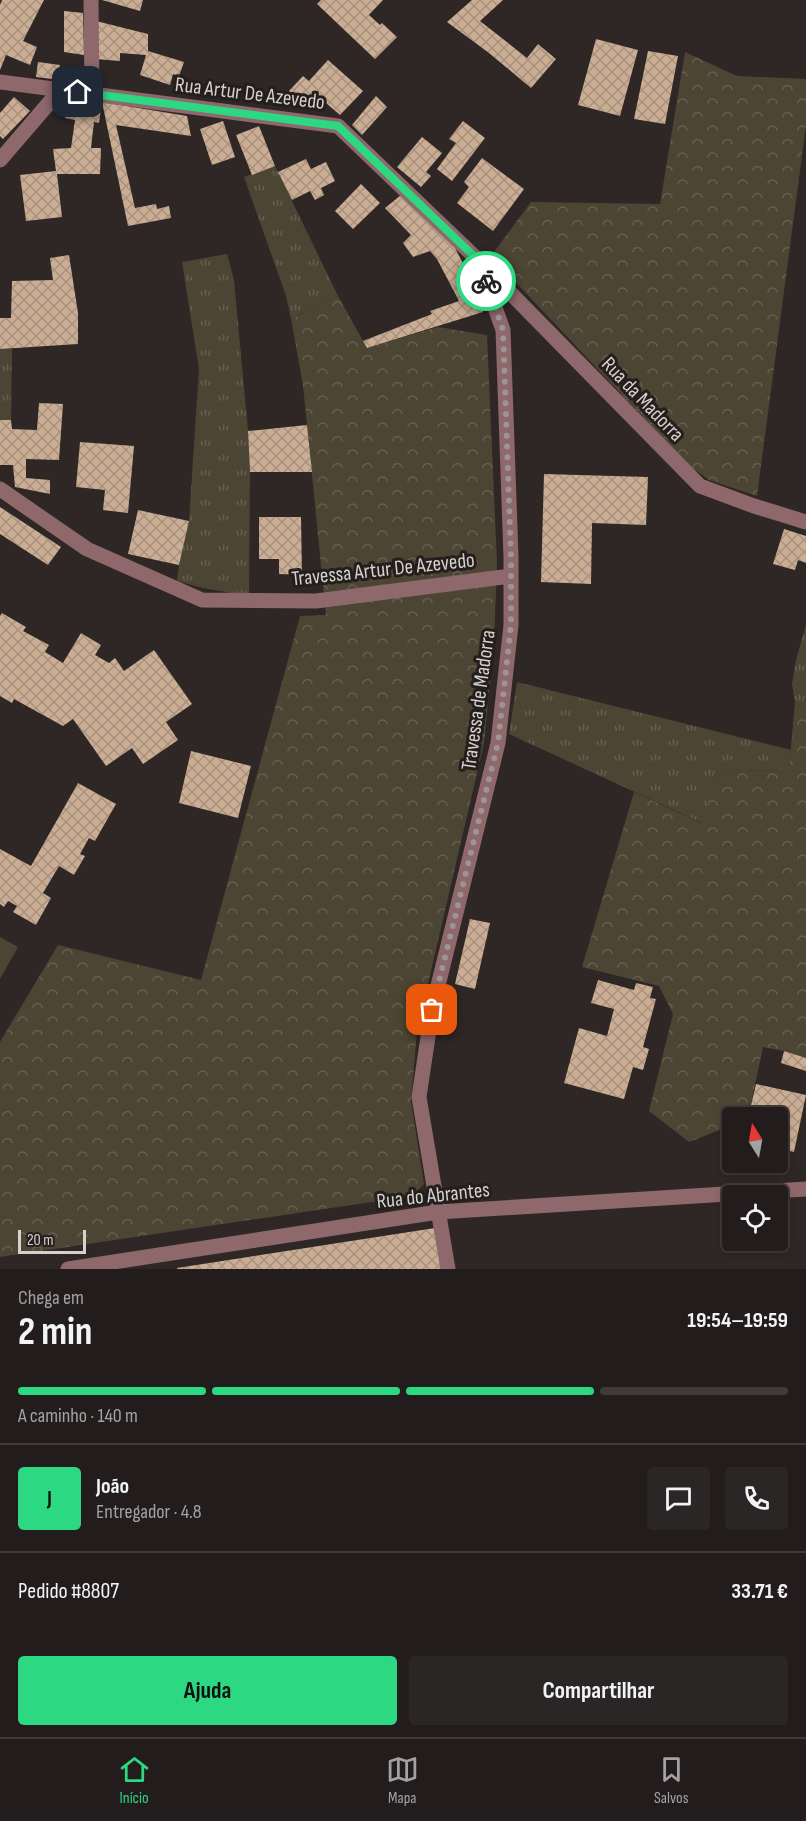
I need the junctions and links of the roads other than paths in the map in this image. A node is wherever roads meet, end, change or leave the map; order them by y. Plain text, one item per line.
1 (91, 0) edge
2 (0, 82) edge
3 (61, 89) junction
4 (92, 94) junction
5 (0, 160) edge
6 (478, 260) junction
7 (0, 489) edge
8 (806, 522) edge
9 (511, 576) junction
10 (806, 1189) edge
11 (438, 1212) junction
12 (68, 1269) edge
13 (448, 1269) edge

1 - 4 street
2 - 3 street, Rua Artur De Azevedo
3 - 4 street, Rua Artur De Azevedo
3 - 5 street
4 - 6 street, Rua Artur De Azevedo
6 - 8 street, Rua da Madorra
6 - 9 street, Travessa de Madorra
7 - 9 street, Travessa Artur De Azevedo
9 - 11 street, Travessa de Madorra
10 - 11 street, Rua do Abrantes
11 - 12 street, Rua do Abrantes
11 - 13 street, Travessa de Madorra

